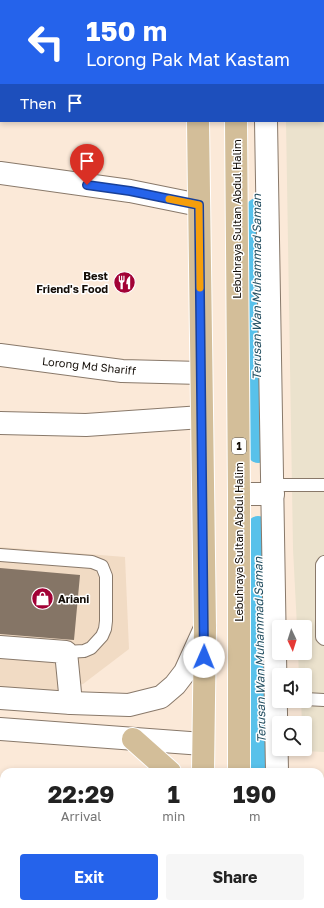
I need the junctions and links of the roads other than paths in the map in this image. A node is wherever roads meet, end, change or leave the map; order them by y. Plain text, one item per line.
1 (198, 122) edge
2 (236, 122) edge
3 (266, 122) edge
4 (0, 174) edge
5 (199, 205) junction
6 (0, 355) edge
7 (201, 373) junction
8 (202, 417) junction
9 (0, 423) edge
10 (324, 485) edge
11 (273, 489) junction
12 (240, 494) junction
13 (0, 555) edge
14 (324, 562) edge
15 (205, 628) junction
16 (324, 639) edge
17 (0, 647) edge
18 (66, 652) junction
19 (281, 668) edge
20 (0, 698) edge
21 (312, 700) edge
22 (324, 700) edge
23 (71, 703) junction
24 (282, 708) edge
25 (0, 729) edge
26 (133, 739) junction
27 (203, 744) junction
28 (166, 768) edge
29 (203, 768) edge
30 (239, 768) edge
31 (277, 768) edge

1 - 5 main road
2 - 12 main road, Lebuhraya Sultan Abdul Halim / 1
3 - 11 street
4 - 5 street
5 - 7 main road
6 - 7 street, Lorong Md Shariff
7 - 8 main road
8 - 9 street
8 - 15 main road
10 - 11 lane
11 - 12 street
11 - 19 street
12 - 30 main road, Lebuhraya Sultan Abdul Halim / 1
13 - 18 lane
14 - 16 lane
15 - 23 street
15 - 27 main road
17 - 18 street
18 - 23 street
20 - 23 street
21 - 22 lane
24 - 31 street
25 - 26 street
26 - 27 street
26 - 28 main road
27 - 29 main road

